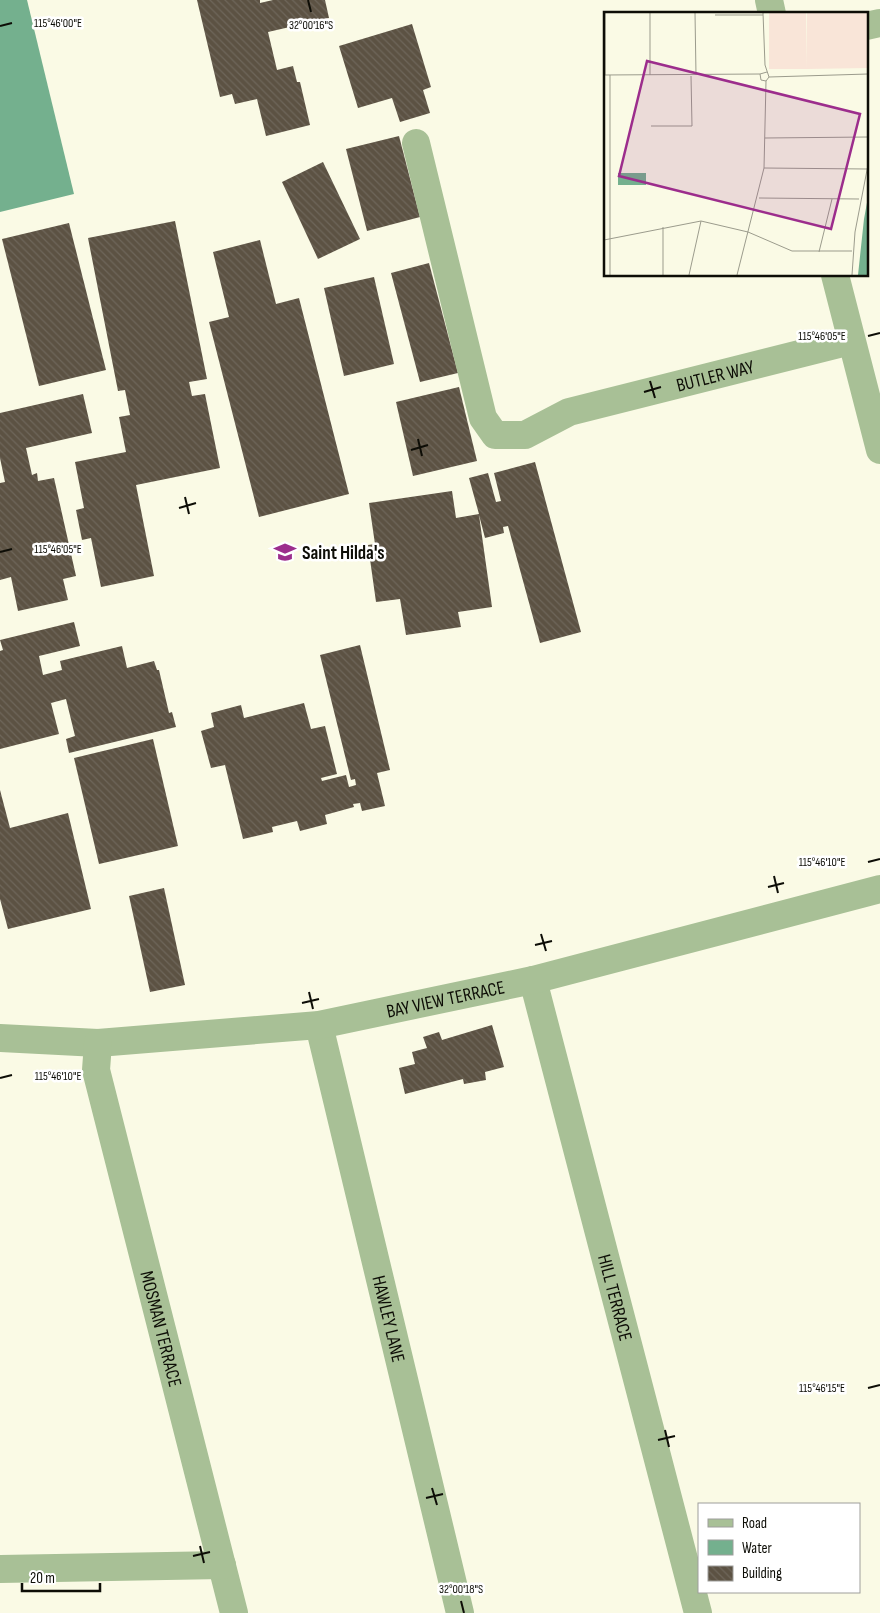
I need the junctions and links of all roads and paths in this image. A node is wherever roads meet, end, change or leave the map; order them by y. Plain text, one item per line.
1 (416, 143) dead end
2 (835, 276) edge
3 (851, 341) junction
4 (870, 369) edge
5 (880, 450) edge
6 (880, 889) edge
7 (533, 980) junction
8 (319, 1025) junction
9 (0, 1038) edge
10 (98, 1043) junction
11 (222, 1565) junction
12 (0, 1569) edge
13 (234, 1613) edge
14 (460, 1613) edge
15 (698, 1613) edge

1 - 3 street, BUTLER WAY
2 - 3 street
3 - 4 street
4 - 5 street
6 - 7 street, BAY VIEW TERRACE
7 - 8 street, BAY VIEW TERRACE
7 - 15 street, HILL TERRACE
8 - 10 street, BAY VIEW TERRACE
8 - 14 street, HAWLEY LANE
9 - 10 street, BAY VIEW TERRACE
10 - 11 street, MOSMAN TERRACE
11 - 12 street
11 - 13 street, MOSMAN TERRACE

